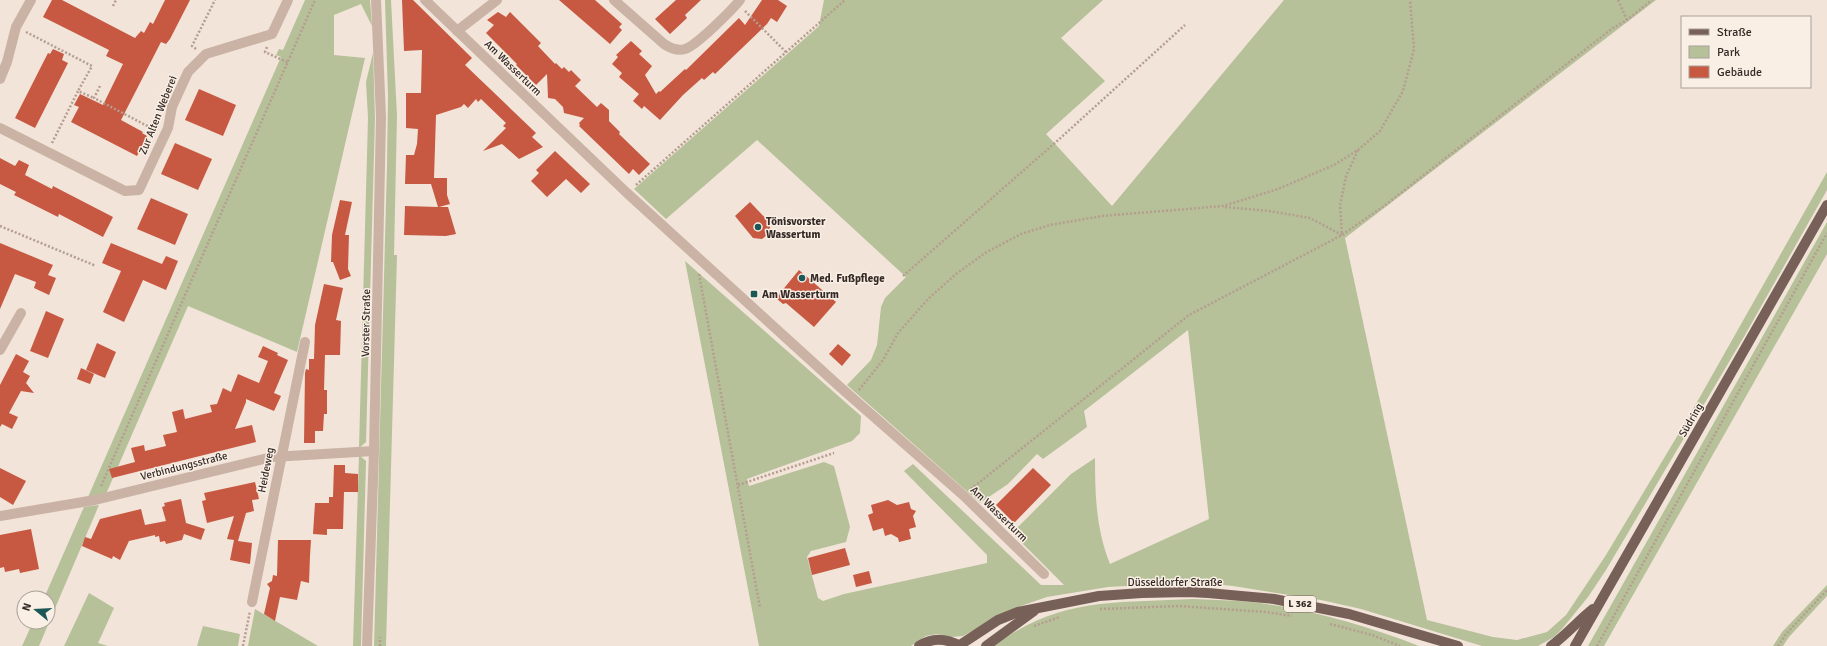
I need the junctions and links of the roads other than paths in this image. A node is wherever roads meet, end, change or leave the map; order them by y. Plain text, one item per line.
1 (30, 0) edge
2 (288, 0) edge
3 (376, 0) edge
4 (425, 0) edge
5 (497, 0) edge
6 (614, 0) edge
7 (739, 2) edge
8 (457, 31) junction
9 (0, 79) edge
10 (0, 128) edge
11 (1827, 205) edge
12 (21, 313) dead end
13 (305, 342) dead end
14 (0, 350) edge
15 (374, 451) junction
16 (281, 455) junction
17 (0, 516) edge
18 (1044, 574) dead end
19 (252, 602) road end
20 (1598, 606) junction
21 (1035, 610) junction
22 (1408, 632) junction
23 (367, 646) edge
24 (919, 646) edge
25 (960, 646) edge
26 (986, 646) edge
27 (1436, 646) edge
28 (1458, 646) edge
29 (1551, 646) edge
30 (1575, 646) edge

1 - 9 street
2 - 10 street, Zur Alten Weberei
3 - 15 street, Vorster Straße
4 - 8 street, Am Wasserturm
5 - 8 street
6 - 7 street
8 - 18 street, Am Wasserturm
11 - 20 main road, Südring
12 - 14 street
13 - 16 street, Heideweg
15 - 16 street, Verbindungsstraße
15 - 23 street, Vorster Straße
16 - 17 street, Verbindungsstraße
16 - 19 street, Heideweg
20 - 29 main road
20 - 30 main road, Südring
21 - 22 main road, Düsseldorfer Straße / L 362
21 - 25 main road, Düsseldorfer Straße / L 362
21 - 26 main road, Düsseldorfer Straße / L 362
22 - 27 main road, Düsseldorfer Straße / L 362
22 - 28 main road, Düsseldorfer Straße / L 362
24 - 25 main road

